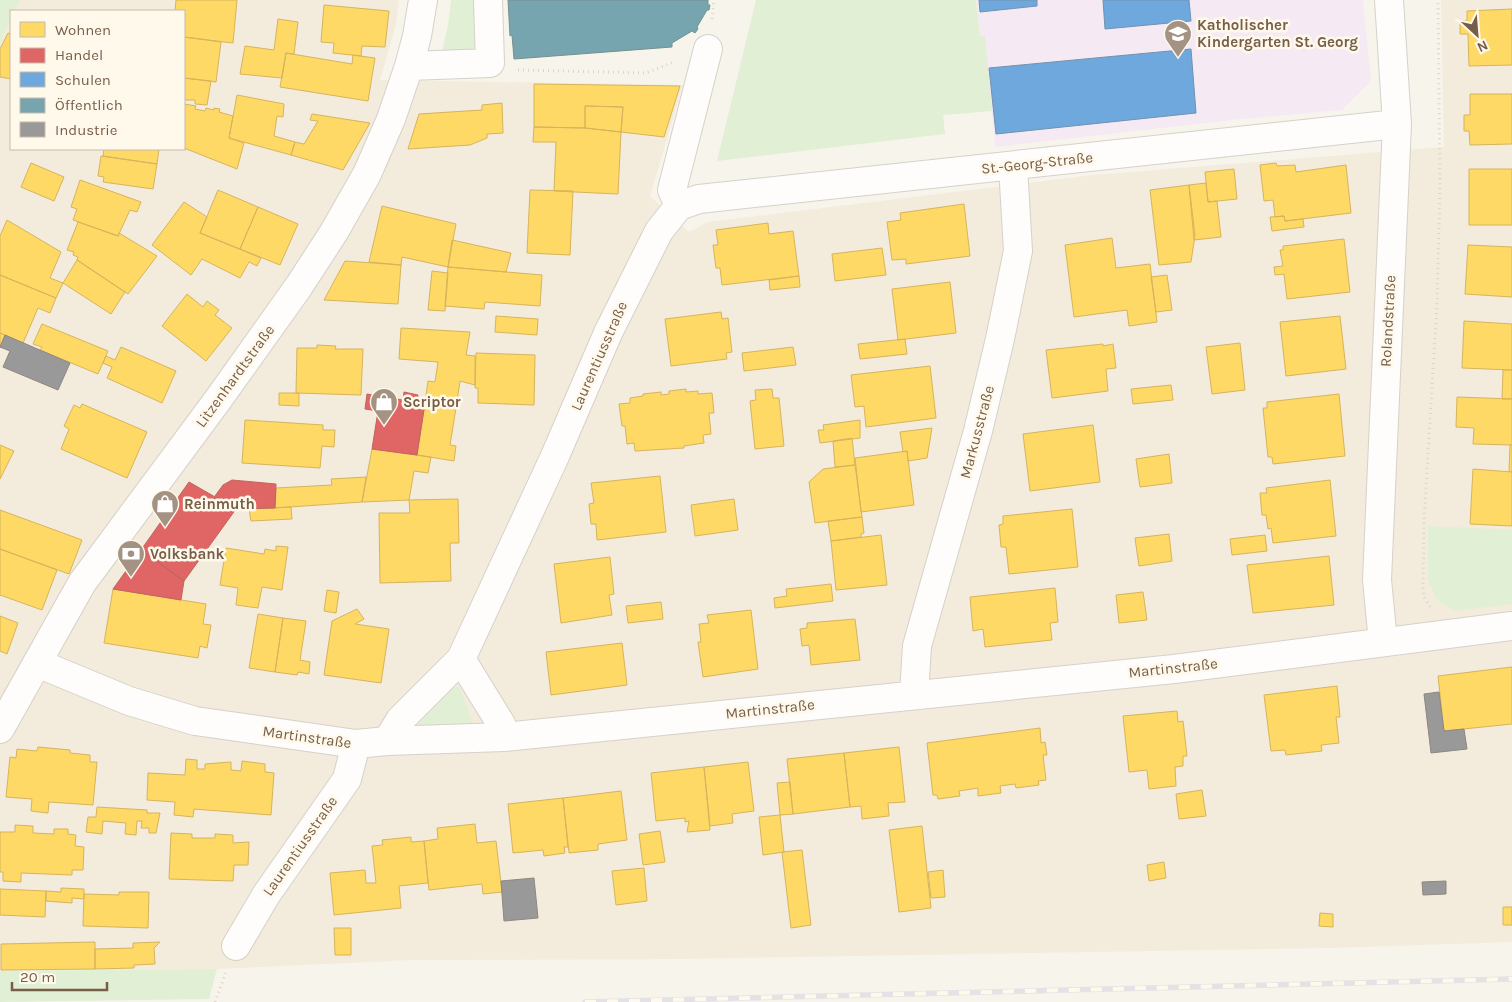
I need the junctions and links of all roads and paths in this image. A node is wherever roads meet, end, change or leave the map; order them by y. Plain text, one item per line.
1 (423, 0) edge
2 (488, 0) edge
3 (1389, 0) edge
4 (1438, 0) edge
5 (708, 49) joint
6 (490, 63) junction
7 (409, 66) junction
8 (1397, 124) junction
9 (1013, 166) junction
10 (678, 206) junction
11 (1512, 626) edge
12 (1458, 633) junction
13 (1383, 642) junction
14 (461, 659) junction
15 (37, 663) junction
16 (914, 694) junction
17 (0, 729) edge
18 (504, 737) junction
19 (387, 741) junction
20 (356, 744) junction
21 (236, 946) dead end

1 - 7 street, Litzenhardtstraße
2 - 6 street
3 - 8 street, Rolandstraße
4 - 12 path
5 - 6 path
5 - 10 street
6 - 7 street
7 - 15 street, Litzenhardtstraße
8 - 9 street, St.-Georg-Straße
8 - 13 street, Rolandstraße
9 - 10 street, St.-Georg-Straße
9 - 16 street, Markusstraße
10 - 14 street, Laurentiusstraße
11 - 12 street, Martinstraße
12 - 13 street, Martinstraße
13 - 16 street, Martinstraße
14 - 18 street
14 - 19 street, Laurentiusstraße
15 - 17 street, Litzenhardtstraße
15 - 20 street, Martinstraße
16 - 18 street, Martinstraße
18 - 19 street, Martinstraße
19 - 20 street, Martinstraße
20 - 21 street, Laurentiusstraße

